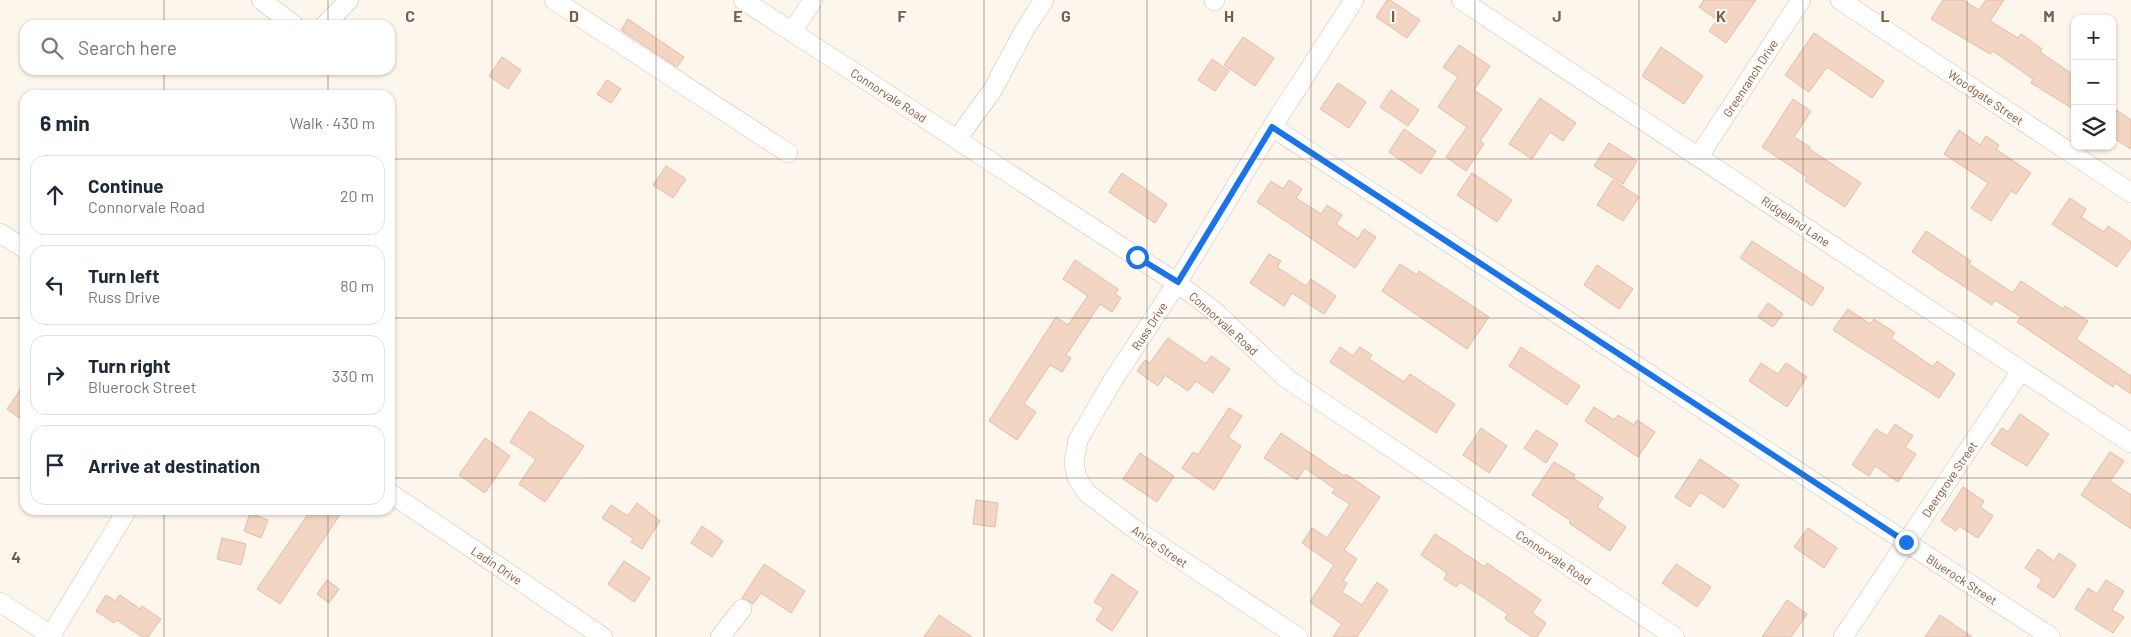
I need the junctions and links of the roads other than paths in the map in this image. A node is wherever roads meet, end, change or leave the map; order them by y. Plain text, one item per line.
1 (261, 0) edge
2 (349, 0) edge
3 (554, 0) edge
4 (742, 0) edge
5 (813, 0) edge
6 (1044, 0) edge
7 (1354, 0) edge
8 (1461, 0) edge
9 (1801, 0) edge
10 (1840, 0) edge
11 (287, 20) edge
12 (330, 20) edge
13 (792, 32) junction
14 (1272, 127) junction
15 (957, 139) junction
16 (788, 153) dead end
17 (1699, 156) junction
18 (2131, 193) edge
19 (0, 233) edge
20 (20, 246) edge
21 (1178, 282) junction
22 (2021, 371) junction
23 (1088, 424) joint
24 (2131, 443) edge
25 (395, 496) edge
26 (124, 515) edge
27 (1906, 542) junction
28 (0, 602) edge
29 (742, 609) dead end
30 (51, 636) edge
31 (603, 637) edge
32 (720, 637) edge
33 (1298, 637) edge
34 (1674, 637) edge
35 (1844, 637) edge
36 (2051, 637) edge

1 - 11 street
2 - 12 street
3 - 16 street
4 - 13 street, Connorvale Road
5 - 13 street
6 - 15 street
7 - 14 street, Russ Drive
8 - 17 street, Ridgeland Lane
9 - 17 street, Greenranch Drive
10 - 18 street, Woodgate Street
13 - 15 street, Connorvale Road
14 - 21 street, Russ Drive
14 - 27 street, Bluerock Street
15 - 21 street, Connorvale Road
17 - 22 street, Ridgeland Lane
19 - 20 street
21 - 23 street, Russ Drive
21 - 34 street, Connorvale Road
22 - 24 street, Ridgeland Lane
22 - 27 street, Deergrove Street
23 - 33 street, Anice Street
25 - 31 street, Ladin Drive
26 - 30 street
27 - 35 street, Deergrove Street
27 - 36 street, Bluerock Street
28 - 30 street
29 - 32 street

